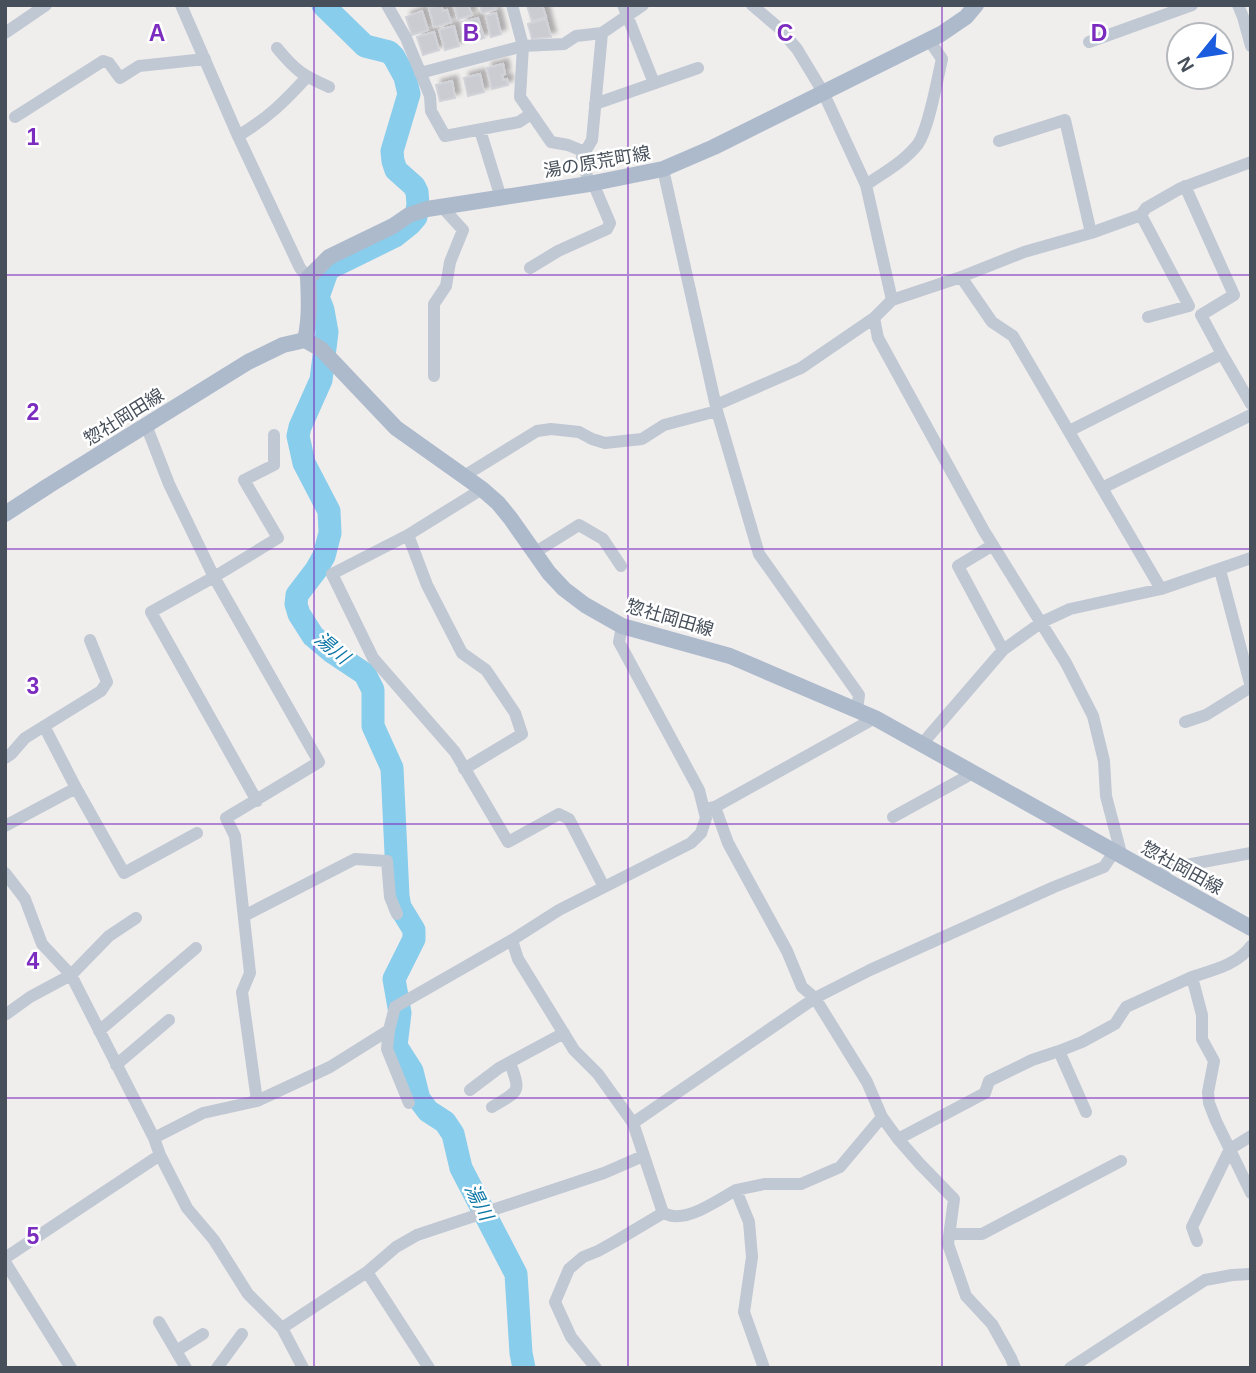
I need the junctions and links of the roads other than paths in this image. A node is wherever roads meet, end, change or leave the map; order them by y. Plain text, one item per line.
1 (46, 5) edge
2 (181, 5) edge
3 (387, 5) edge
4 (512, 5) edge
5 (643, 5) edge
6 (752, 5) edge
7 (976, 5) edge
8 (1192, 5) edge
9 (626, 10) edge
10 (1244, 12) edge
11 (5, 33) edge
12 (602, 33) junction
13 (929, 40) junction
14 (1089, 41) dead end
15 (523, 46) junction
16 (1251, 47) edge
17 (277, 48) dead end
18 (205, 59) junction
19 (698, 68) dead end
20 (420, 73) junction
21 (307, 77) junction
22 (654, 83) junction
23 (329, 87) dead end
24 (823, 92) junction
25 (595, 104) junction
26 (531, 114) junction
27 (15, 117) dead end
28 (480, 131) junction
29 (238, 136) junction
30 (999, 141) dead end
31 (585, 152) junction
32 (1251, 162) edge
33 (663, 169) junction
34 (591, 183) junction
35 (866, 185) junction
36 (1185, 186) junction
37 (501, 198) junction
38 (442, 207) junction
39 (1140, 215) junction
40 (1091, 233) junction
41 (530, 268) dead end
42 (961, 277) junction
43 (308, 278) junction
44 (892, 300) junction
45 (1148, 317) dead end
46 (874, 318) junction
47 (304, 340) junction
48 (1222, 354) junction
49 (434, 376) dead end
50 (1251, 404) edge
51 (717, 408) junction
52 (1251, 415) edge
53 (146, 425) junction
54 (1069, 431) junction
55 (274, 435) dead end
56 (464, 475) junction
57 (1102, 488) junction
58 (482, 489) junction
59 (5, 514) edge
60 (408, 535) junction
61 (993, 545) junction
62 (534, 553) junction
63 (1251, 558) edge
64 (621, 566) dead end
65 (1220, 570) junction
66 (214, 577) junction
67 (1161, 589) junction
68 (1042, 622) junction
69 (622, 626) junction
70 (90, 640) dead end
71 (1003, 650) junction
72 (1251, 687) edge
73 (857, 710) junction
74 (875, 718) junction
75 (1185, 722) dead end
76 (44, 726) junction
77 (922, 744) junction
78 (5, 758) edge
79 (464, 769) junction
80 (973, 773) junction
81 (76, 788) junction
82 (257, 801) junction
83 (709, 808) junction
84 (893, 817) dead end
85 (5, 826) edge
86 (197, 833) dead end
87 (1251, 853) edge
88 (1118, 854) junction
89 (5, 873) edge
90 (1155, 874) junction
91 (604, 887) junction
92 (397, 914) dead end
93 (244, 916) junction
94 (136, 918) dead end
95 (1251, 928) edge
96 (512, 940) junction
97 (1251, 946) edge
98 (196, 948) dead end
99 (71, 975) junction
100 (1192, 977) junction
101 (815, 998) junction
102 (5, 1015) edge
103 (169, 1020) dead end
104 (389, 1030) junction
105 (99, 1031) junction
106 (564, 1033) junction
107 (1059, 1051) junction
108 (510, 1063) junction
109 (116, 1065) junction
110 (470, 1090) dead end
111 (257, 1101) junction
112 (409, 1103) dead end
113 (492, 1107) dead end
114 (1086, 1112) dead end
115 (882, 1117) junction
116 (633, 1123) junction
117 (1251, 1136) edge
118 (154, 1138) junction
119 (898, 1139) junction
120 (1230, 1149) junction
121 (160, 1155) junction
122 (643, 1156) junction
123 (1121, 1161) dead end
124 (736, 1190) junction
125 (1251, 1192) edge
126 (663, 1213) junction
127 (950, 1234) junction
128 (1197, 1241) dead end
129 (5, 1260) edge
130 (367, 1272) junction
131 (1248, 1278) edge
132 (159, 1322) dead end
133 (282, 1328) junction
134 (242, 1334) dead end
135 (202, 1335) dead end
136 (176, 1351) junction
137 (66, 1366) edge
138 (186, 1368) edge
139 (218, 1368) edge
140 (303, 1368) edge
141 (429, 1368) edge
142 (596, 1368) edge
143 (764, 1368) edge
144 (1015, 1368) edge
145 (1070, 1368) edge

1 - 11 street
2 - 18 street
3 - 20 street
4 - 15 street
5 - 9 street
6 - 24 street
7 - 13 main road, 湯の原荒町線
8 - 14 street
9 - 12 street
9 - 22 street
10 - 16 street
12 - 15 street
12 - 25 street
13 - 24 main road, 湯の原荒町線
13 - 35 street
15 - 20 street
15 - 26 street
17 - 21 street
18 - 27 street
18 - 29 street
19 - 22 street
20 - 28 street
21 - 23 street
21 - 29 street
22 - 25 street
24 - 33 main road, 湯の原荒町線
24 - 35 street
25 - 31 street
26 - 28 street
26 - 31 street
28 - 37 street
29 - 43 street
30 - 40 street
31 - 34 street
32 - 36 street
33 - 34 main road, 湯の原荒町線
33 - 51 street
34 - 37 main road, 湯の原荒町線
34 - 41 street
35 - 44 street
36 - 39 street
36 - 48 street
37 - 38 main road, 湯の原荒町線
38 - 43 main road, 湯の原荒町線
38 - 49 street
39 - 40 street
39 - 45 street
40 - 42 street
42 - 44 street
42 - 54 street
43 - 47 main road
44 - 46 street
46 - 51 street
46 - 61 street
47 - 53 main road, 惣社岡田線
47 - 56 main road, 惣社岡田線
48 - 50 street
48 - 54 street
51 - 56 street
51 - 73 street
52 - 57 street
53 - 59 main road, 惣社岡田線
53 - 66 street
54 - 57 street
55 - 66 street
56 - 58 main road, 惣社岡田線
57 - 67 street
58 - 60 street
58 - 62 main road, 惣社岡田線
60 - 79 street
60 - 79 street
61 - 68 street
61 - 71 street
62 - 64 street
62 - 69 main road, 惣社岡田線
63 - 65 street
65 - 67 street
65 - 72 street
66 - 82 street
66 - 82 street
67 - 68 street
68 - 71 street
68 - 88 street
69 - 73 main road, 惣社岡田線
69 - 83 street
70 - 76 street
71 - 77 street
72 - 75 street
73 - 74 main road, 惣社岡田線
74 - 77 main road, 惣社岡田線
74 - 83 street
76 - 78 street
76 - 81 street
77 - 80 main road, 惣社岡田線
79 - 91 street
80 - 84 street
80 - 88 main road, 惣社岡田線
81 - 85 street
81 - 86 street
82 - 93 street
83 - 91 street
83 - 101 street
87 - 90 street
88 - 90 main road, 惣社岡田線
88 - 101 street
89 - 99 street
90 - 95 main road, 惣社岡田線
91 - 96 street
92 - 93 street
93 - 111 street
94 - 99 street
96 - 104 street
96 - 106 street
97 - 100 street
98 - 105 street
99 - 102 street
99 - 105 street
100 - 107 street
100 - 120 street
101 - 115 street
101 - 116 street
103 - 109 street
104 - 111 street
104 - 112 street
105 - 109 street
106 - 108 street
106 - 116 street
107 - 114 street
107 - 119 street
108 - 110 street
108 - 113 street
109 - 118 street
111 - 118 street
115 - 119 street
115 - 124 street
116 - 122 street
117 - 120 street
118 - 121 street
119 - 127 street
120 - 125 street
120 - 128 street
121 - 129 street
121 - 133 street
122 - 126 street
122 - 130 street
123 - 127 street
124 - 126 street
124 - 143 street
126 - 142 street
127 - 144 street
129 - 137 street
130 - 133 street
130 - 141 street
131 - 145 street
132 - 136 street
133 - 140 street
134 - 139 street
135 - 136 street
136 - 138 street

